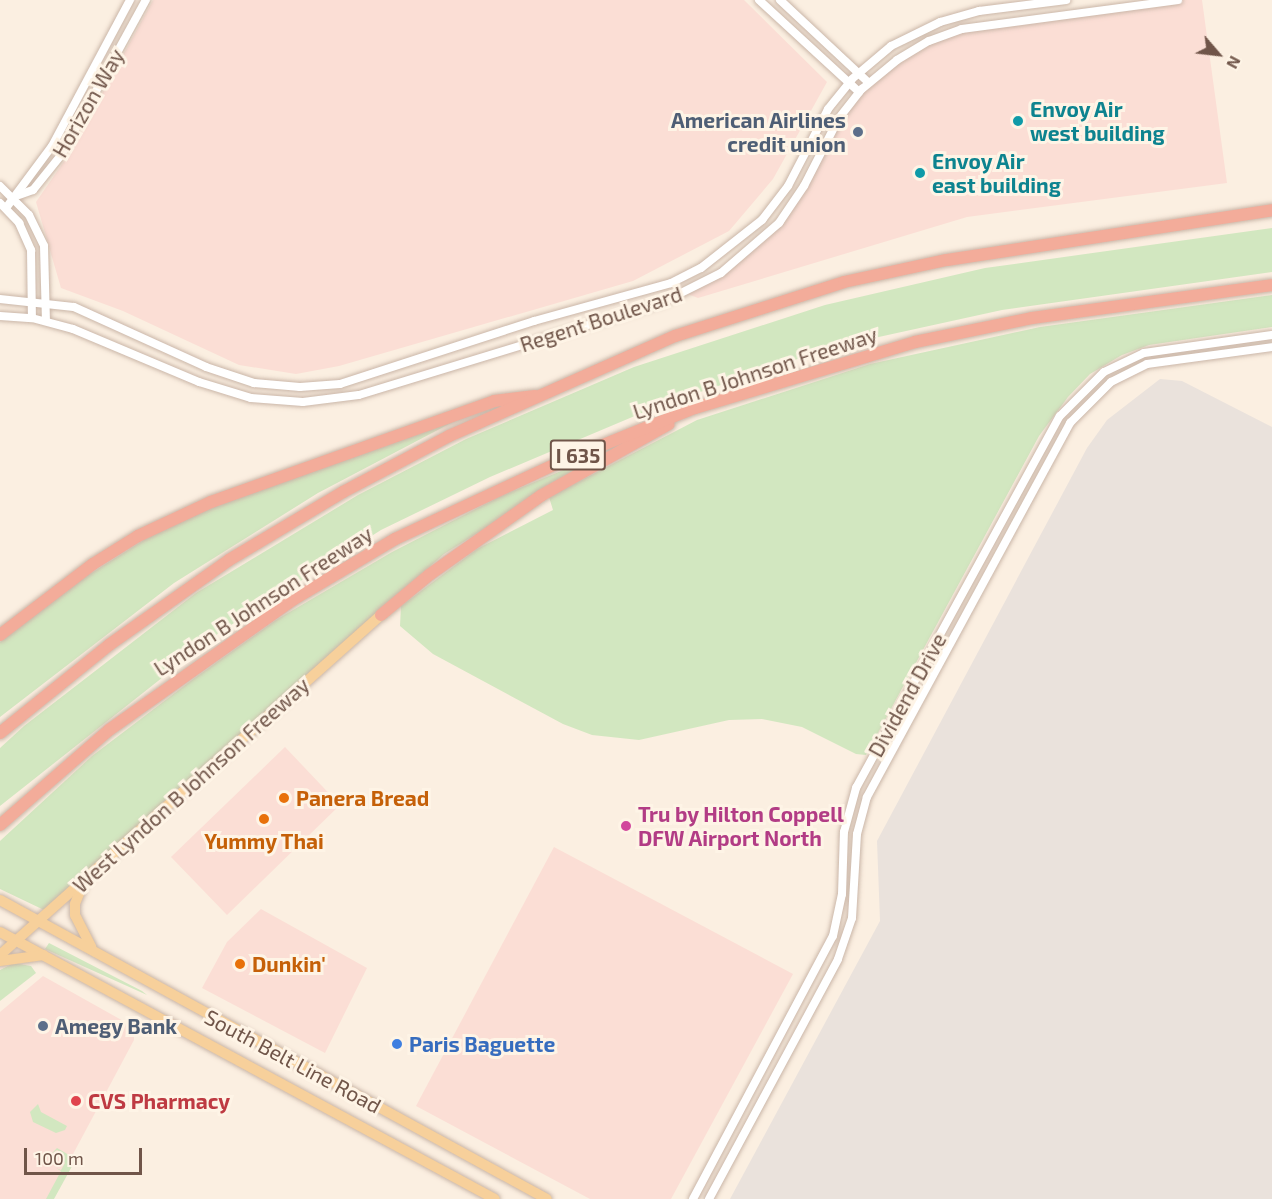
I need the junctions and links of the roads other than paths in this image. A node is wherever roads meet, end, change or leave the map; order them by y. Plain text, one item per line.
1 (130, 0) edge
2 (146, 0) edge
3 (759, 0) edge
4 (780, 0) edge
5 (1066, 0) edge
6 (1178, 0) edge
7 (107, 45) junction
8 (118, 52) junction
9 (858, 74) junction
10 (849, 82) junction
11 (868, 82) junction
12 (859, 92) junction
13 (0, 186) edge
14 (17, 197) junction
15 (3, 205) edge
16 (1272, 210) edge
17 (1272, 285) edge
18 (0, 299) edge
19 (33, 301) junction
20 (47, 301) junction
21 (0, 316) edge
22 (32, 318) junction
23 (46, 321) junction
24 (1272, 335) edge
25 (1259, 337) junction
26 (1272, 347) edge
27 (1261, 348) junction
28 (550, 394) junction
29 (695, 408) junction
30 (381, 615) joint
31 (0, 635) edge
32 (0, 733) edge
33 (0, 825) edge
34 (84, 881) junction
35 (0, 900) edge
36 (39, 921) junction
37 (0, 932) edge
38 (16, 940) junction
39 (93, 949) junction
40 (0, 955) edge
41 (44, 955) junction
42 (0, 961) edge
43 (776, 1046) junction
44 (788, 1052) junction
45 (495, 1199) edge
46 (547, 1199) edge
47 (693, 1199) edge
48 (709, 1199) edge

1 - 7 street, Horizon Way
2 - 8 street, Horizon Way
3 - 10 street
4 - 9 street
5 - 9 street, Regent Boulevard
6 - 11 street, Regent Boulevard
7 - 8 street
7 - 14 street, Horizon Way
8 - 14 street, Horizon Way
9 - 10 street, Regent Boulevard
9 - 11 street
10 - 12 street
10 - 20 street, Regent Boulevard
11 - 12 street, Regent Boulevard
12 - 23 street, Regent Boulevard
13 - 14 street
14 - 15 street, Horizon Way
14 - 20 street
15 - 19 street
16 - 28 highway
17 - 29 highway, Lyndon B Johnson Freeway / I 635
18 - 19 street, Regent Boulevard
19 - 20 street, Regent Boulevard
19 - 22 street
20 - 23 street
21 - 22 street, Regent Boulevard
22 - 23 street, Regent Boulevard
24 - 25 street, Dividend Drive
25 - 27 street
25 - 43 street, Dividend Drive
26 - 27 street, Dividend Drive
27 - 44 street, Dividend Drive
28 - 31 highway
28 - 32 highway
29 - 30 highway
29 - 33 highway, Lyndon B Johnson Freeway / I 635
30 - 34 main road, West Lyndon B Johnson Freeway
34 - 36 main road, West Lyndon B Johnson Freeway
34 - 39 main road
35 - 36 main road, South Belt Line Road
36 - 38 main road, West Lyndon B Johnson Freeway
36 - 39 main road, South Belt Line Road
37 - 38 main road, South Belt Line Road
38 - 40 main road, West Lyndon B Johnson Freeway
38 - 41 main road, South Belt Line Road
39 - 46 main road, South Belt Line Road
41 - 42 main road
41 - 45 main road, South Belt Line Road
43 - 44 street
43 - 47 street, Dividend Drive
44 - 48 street, Dividend Drive

